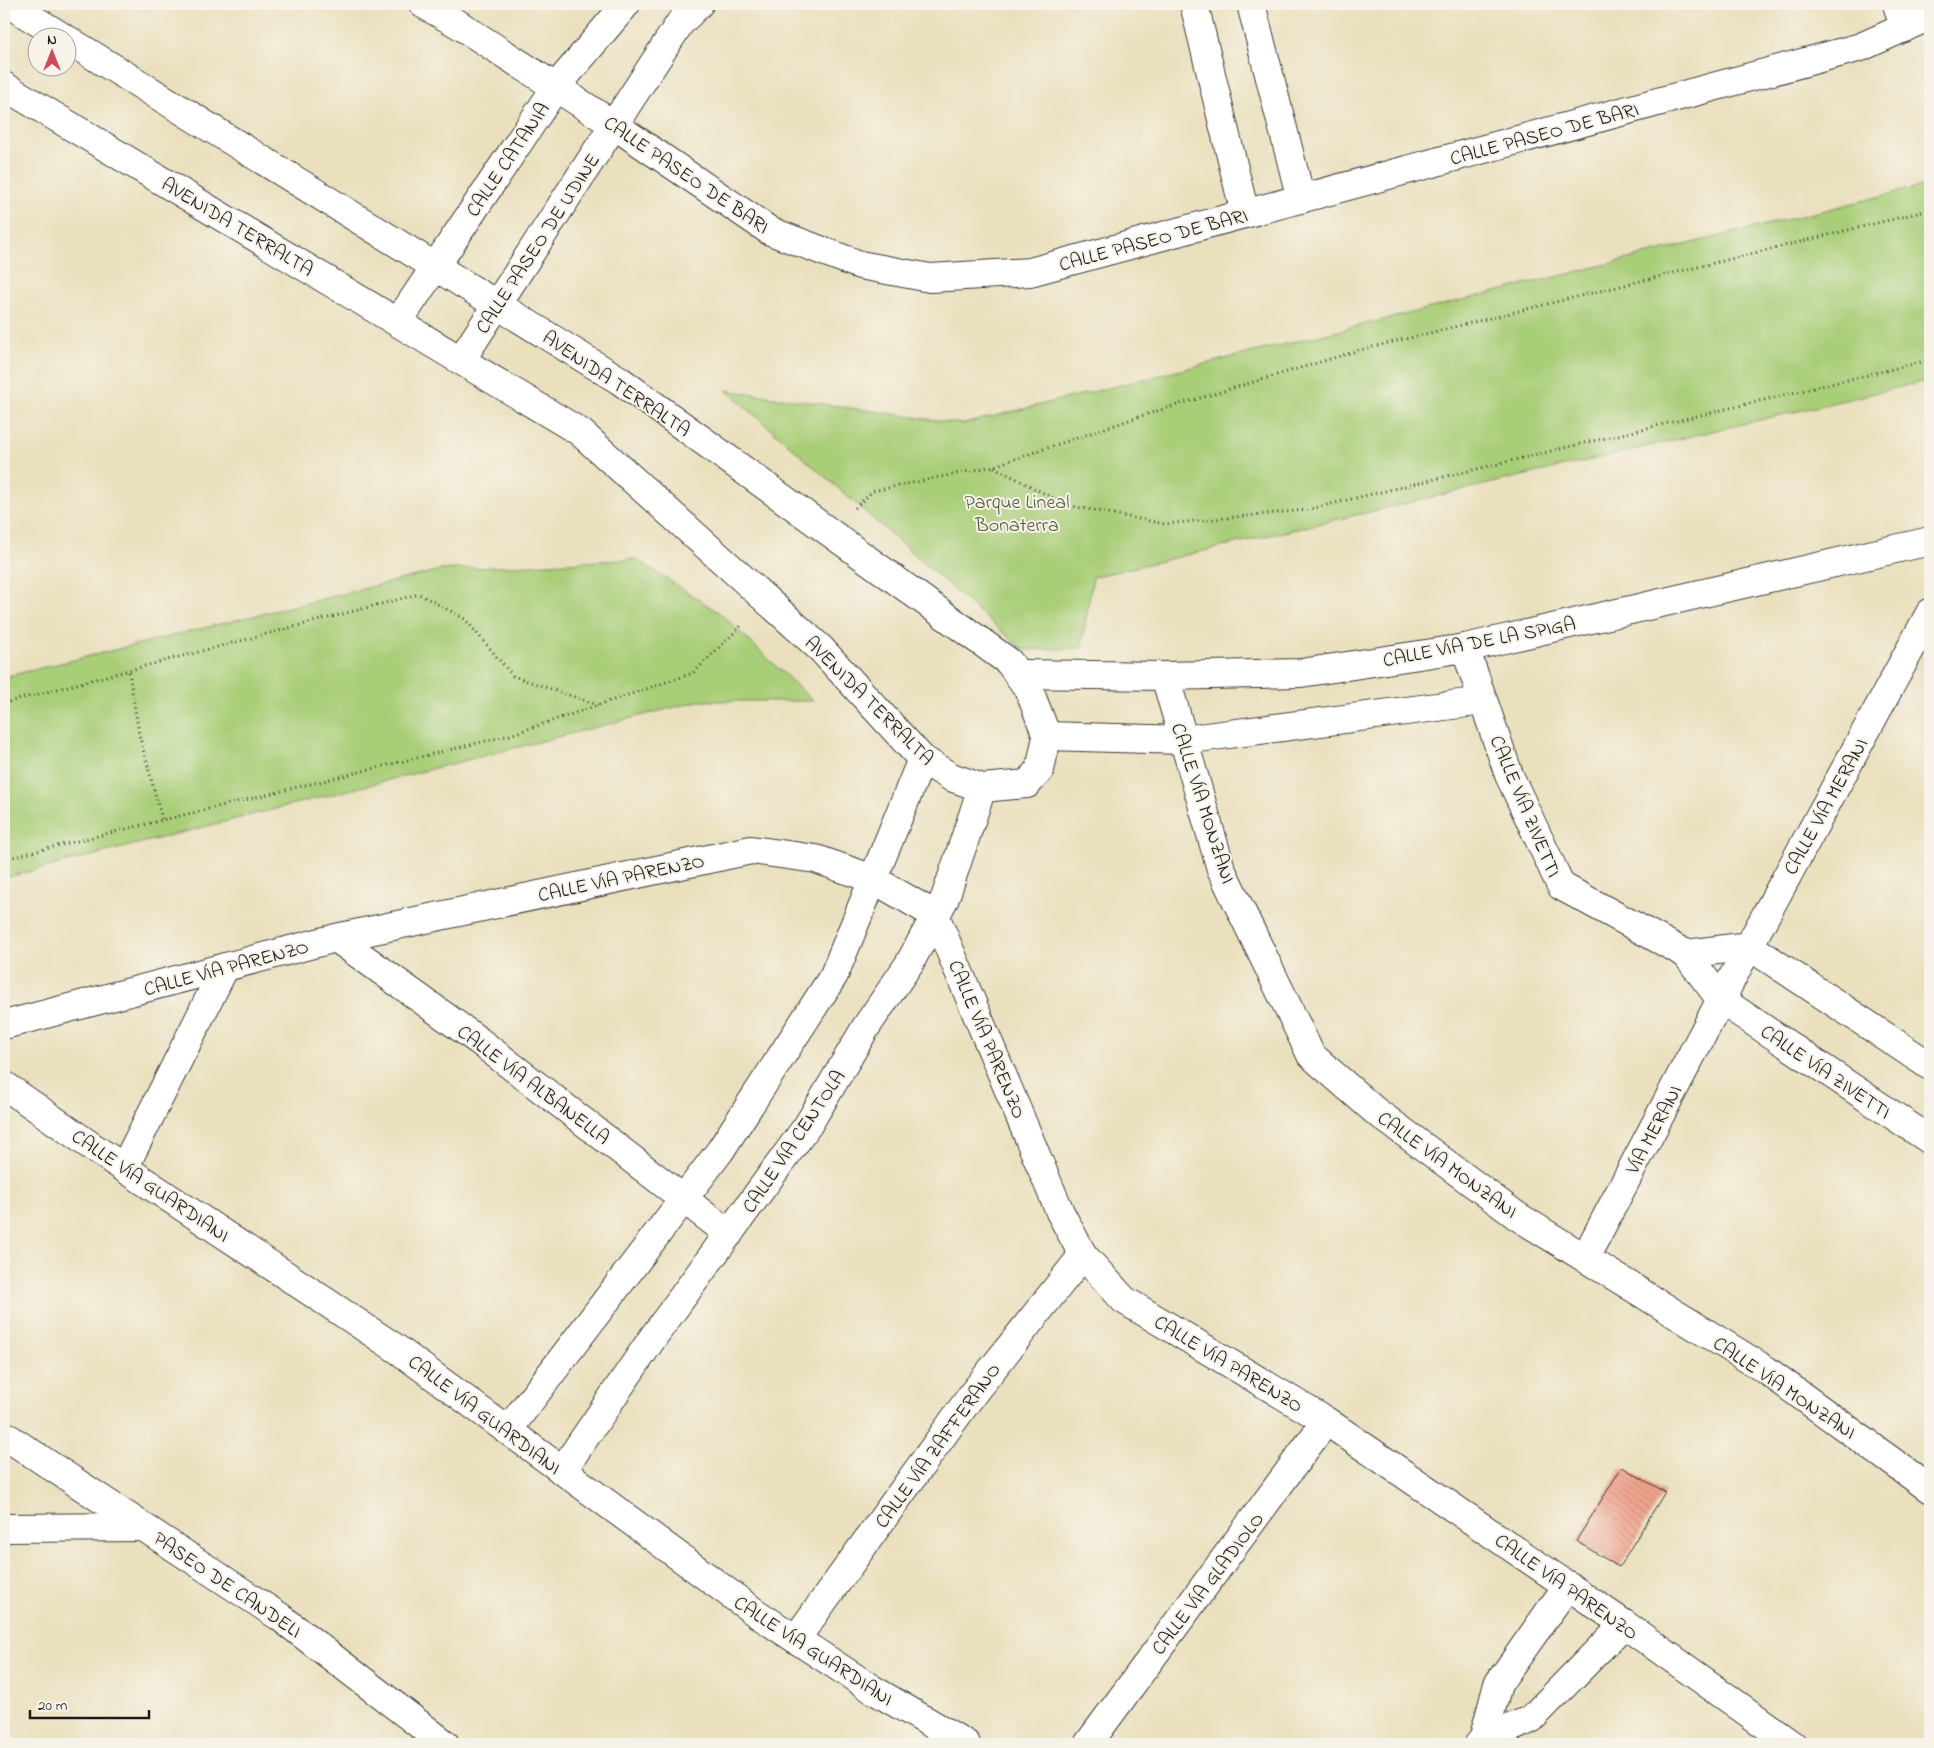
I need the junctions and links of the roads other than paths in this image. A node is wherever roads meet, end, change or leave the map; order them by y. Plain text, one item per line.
1 (9, 4) edge
2 (423, 4) edge
3 (626, 4) edge
4 (699, 4) edge
5 (1194, 4) edge
6 (1251, 4) edge
7 (1901, 16) edge
8 (1930, 16) edge
9 (48, 28) edge
10 (78, 46) edge
11 (4, 86) edge
12 (556, 87) junction
13 (614, 125) junction
14 (1301, 199) junction
15 (1245, 214) junction
16 (435, 267) junction
17 (497, 305) junction
18 (398, 322) junction
19 (461, 360) junction
20 (1930, 541) edge
21 (1930, 613) edge
22 (1465, 648) junction
23 (1019, 674) junction
24 (1165, 676) junction
25 (1483, 701) junction
26 (1047, 736) junction
27 (1183, 740) junction
28 (922, 759) junction
29 (982, 788) junction
30 (873, 879) junction
31 (935, 916) junction
32 (336, 938) junction
33 (1749, 946) junction
34 (1686, 954) junction
35 (225, 967) junction
36 (1721, 1000) junction
37 (4, 1025) edge
38 (1930, 1066) edge
39 (4, 1085) edge
40 (1930, 1140) edge
41 (124, 1168) junction
42 (685, 1198) junction
43 (730, 1234) junction
44 (1083, 1255) junction
45 (1585, 1258) junction
46 (1326, 1421) junction
47 (508, 1430) junction
48 (4, 1435) edge
49 (562, 1471) junction
50 (1930, 1488) edge
51 (143, 1526) junction
52 (4, 1528) edge
53 (1568, 1585) junction
54 (1624, 1624) junction
55 (796, 1639) junction
56 (1481, 1742) edge
57 (446, 1744) edge
58 (966, 1744) edge
59 (1088, 1744) edge
60 (1792, 1744) edge

1 - 9 street
2 - 12 street, CALLE PASEO DE BARI
3 - 12 street, CALLE CATANIA
4 - 13 street, CALLE PASEO DE UDINE
5 - 15 street
6 - 14 street
7 - 8 street, CALLE PASEO DE BARI
7 - 14 street, CALLE PASEO DE BARI
10 - 16 street, AVENIDA TERRALTA
11 - 18 street, AVENIDA TERRALTA
12 - 13 street, CALLE PASEO DE BARI
12 - 16 street, CALLE CATANIA
13 - 15 street, CALLE PASEO DE BARI
13 - 17 street, CALLE PASEO DE UDINE
14 - 15 street, CALLE PASEO DE BARI
16 - 17 street, AVENIDA TERRALTA
16 - 18 street, CALLE CATANIA
17 - 19 street, CALLE PASEO DE UDINE
17 - 23 street, AVENIDA TERRALTA
18 - 19 street, AVENIDA TERRALTA
19 - 28 street, AVENIDA TERRALTA
20 - 22 street, CALLE VÍA DE LA SPIGA
21 - 33 street, CALLE VÍA MERANI
22 - 24 street, CALLE VÍA DE LA SPIGA
22 - 25 street, CALLE VÍA ZIVETTI
23 - 24 street, CALLE VÍA DE LA SPIGA
23 - 26 street, AVENIDA TERRALTA
24 - 27 street, CALLE VÍA MONZANI
25 - 27 street
25 - 34 street, CALLE VÍA ZIVETTI
26 - 27 street
26 - 29 street, AVENIDA TERRALTA
27 - 45 street, CALLE VÍA MONZANI
28 - 29 street, AVENIDA TERRALTA
28 - 30 street
29 - 31 street, CALLE VÍA CENTOLA
30 - 31 street, CALLE VÍA PARENZO
30 - 32 street, CALLE VÍA PARENZO
30 - 42 street
31 - 43 street, CALLE VÍA CENTOLA
31 - 44 street, CALLE VÍA PARENZO
32 - 35 street, CALLE VÍA PARENZO
32 - 42 street, CALLE VÍA ALBANELLA
33 - 34 street
33 - 36 street, CALLE VÍA MERANI
33 - 38 street
34 - 36 street, CALLE VÍA ZIVETTI
35 - 37 street, CALLE VÍA PARENZO
35 - 41 street
36 - 40 street, CALLE VÍA ZIVETTI
36 - 45 street, VÍA MERANI
39 - 41 street, CALLE VÍA GUARDIANI
41 - 47 street, CALLE VÍA GUARDIANI
42 - 43 street, CALLE VÍA ALBANELLA
42 - 47 street
43 - 49 street, CALLE VÍA CENTOLA
44 - 46 street, CALLE VÍA PARENZO
44 - 55 street, CALLE VÍA ZAFFERANO
45 - 50 street, CALLE VÍA MONZANI
46 - 53 street, CALLE VÍA PARENZO
46 - 59 street, CALLE VÍA GLADIOLO
47 - 49 street, CALLE VÍA GUARDIANI
48 - 51 street, PASEO DE CANDELI
49 - 55 street, CALLE VÍA GUARDIANI
51 - 52 street
51 - 57 street, PASEO DE CANDELI
53 - 54 street, CALLE VÍA PARENZO
53 - 56 street
54 - 56 street
54 - 60 street, CALLE VÍA PARENZO
55 - 58 street, CALLE VÍA GUARDIANI

